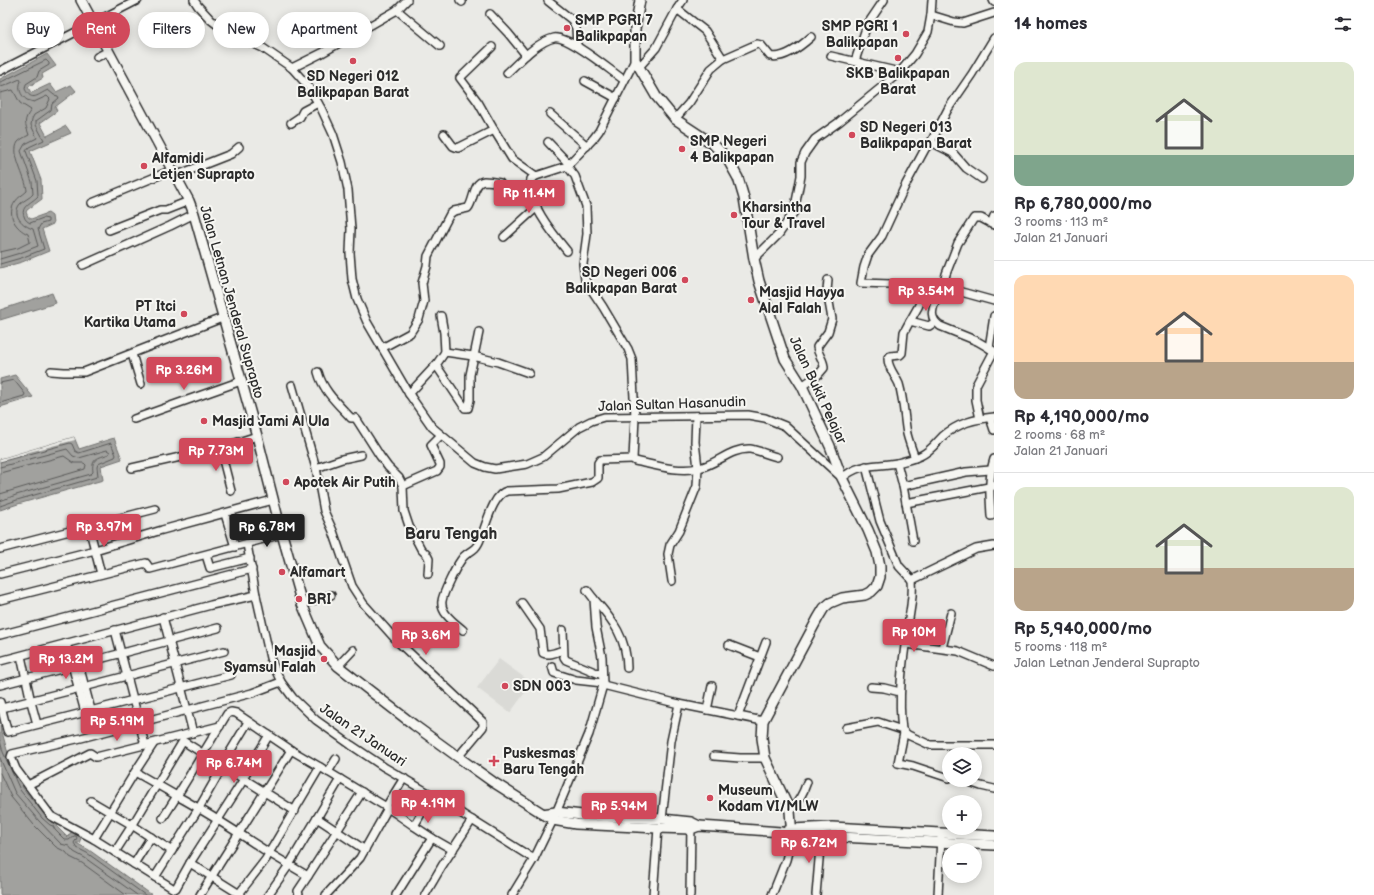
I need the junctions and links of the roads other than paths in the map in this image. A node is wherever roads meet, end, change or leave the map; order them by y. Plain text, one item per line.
1 (81, 0) edge
2 (138, 0) edge
3 (194, 0) edge
4 (407, 0) edge
5 (640, 0) edge
6 (683, 0) edge
7 (884, 0) edge
8 (932, 0) edge
9 (548, 1) dead end
10 (677, 9) junction
11 (397, 10) junction
12 (87, 12) edge
13 (115, 12) edge
14 (994, 13) edge
15 (490, 14) dead end
16 (931, 15) junction
17 (72, 34) edge
18 (811, 37) dead end
19 (994, 38) edge
20 (440, 46) dead end
21 (577, 46) junction
22 (492, 47) dead end
23 (106, 48) edge
24 (108, 51) junction
25 (526, 55) junction
26 (830, 56) dead end
27 (97, 57) dead end
28 (723, 59) junction
29 (855, 61) junction
30 (637, 63) junction
31 (292, 68) junction
32 (0, 71) edge
33 (507, 72) dead end
34 (900, 72) junction
35 (624, 80) junction
36 (585, 81) dead end
37 (616, 98) junction
38 (318, 102) junction
39 (550, 114) dead end
40 (675, 119) junction
41 (291, 124) dead end
42 (494, 130) junction
43 (444, 134) dead end
44 (548, 142) dead end
45 (931, 142) junction
46 (587, 146) junction
47 (239, 147) dead end
48 (568, 164) junction
49 (173, 173) junction
50 (536, 176) junction
51 (982, 179) dead end
52 (500, 183) dead end
53 (189, 201) junction
54 (92, 203) dead end
55 (536, 207) junction
56 (194, 214) junction
57 (994, 216) edge
58 (993, 225) edge
59 (109, 230) dead end
60 (504, 237) dead end
61 (567, 251) dead end
62 (754, 259) junction
63 (83, 265) dead end
64 (828, 280) dead end
65 (943, 287) junction
66 (924, 294) junction
67 (936, 299) junction
68 (994, 301) edge
69 (441, 316) dead end
70 (994, 316) edge
71 (222, 318) junction
72 (910, 321) junction
73 (935, 322) junction
74 (479, 332) dead end
75 (382, 348) junction
76 (992, 350) edge
77 (445, 352) junction
78 (132, 354) junction
79 (473, 356) junction
80 (436, 365) junction
81 (51, 371) dead end
82 (318, 372) dead end
83 (529, 373) dead end
84 (241, 381) junction
85 (141, 384) dead end
86 (292, 385) dead end
87 (802, 386) junction
88 (409, 394) junction
89 (696, 416) junction
90 (635, 417) junction
91 (992, 418) edge
92 (134, 419) dead end
93 (980, 419) junction
94 (994, 430) edge
95 (441, 435) junction
96 (257, 436) junction
97 (220, 448) junction
98 (361, 455) dead end
99 (777, 457) dead end
100 (915, 458) junction
101 (633, 459) junction
102 (994, 459) edge
103 (897, 463) junction
104 (866, 466) junction
105 (132, 468) dead end
106 (316, 468) junction
107 (698, 468) junction
108 (990, 470) junction
109 (842, 478) junction
110 (403, 486) junction
111 (903, 486) junction
112 (992, 486) edge
113 (231, 491) dead end
114 (273, 500) junction
115 (906, 503) junction
116 (155, 509) dead end
117 (225, 514) junction
118 (991, 516) dead end
119 (89, 527) junction
120 (282, 534) junction
121 (913, 541) dead end
122 (247, 544) junction
123 (994, 546) edge
124 (235, 547) junction
125 (0, 550) edge
126 (95, 550) junction
127 (206, 555) junction
128 (250, 558) junction
129 (210, 568) junction
130 (252, 569) junction
131 (0, 574) edge
132 (101, 574) junction
133 (428, 574) dead end
134 (214, 579) junction
135 (912, 580) junction
136 (672, 581) dead end
137 (587, 590) dead end
138 (331, 594) dead end
139 (256, 595) junction
140 (594, 599) junction
141 (0, 600) edge
142 (522, 603) dead end
143 (302, 604) junction
144 (952, 613) dead end
145 (163, 618) junction
146 (218, 628) dead end
147 (115, 630) junction
148 (463, 630) dead end
149 (563, 630) dead end
150 (0, 635) edge
151 (169, 641) junction
152 (766, 642) dead end
153 (66, 643) junction
154 (906, 644) junction
155 (729, 645) dead end
156 (942, 648) junction
157 (353, 650) dead end
158 (563, 650) junction
159 (224, 652) dead end
160 (122, 654) junction
161 (21, 656) junction
162 (760, 657) junction
163 (0, 661) edge
164 (175, 663) junction
165 (76, 666) junction
166 (338, 666) junction
167 (552, 666) dead end
168 (994, 666) edge
169 (626, 668) dead end
170 (231, 675) dead end
171 (128, 677) junction
172 (26, 679) junction
173 (602, 681) junction
174 (281, 682) junction
175 (0, 685) edge
176 (712, 686) dead end
177 (871, 687) dead end
178 (82, 688) junction
179 (182, 688) junction
180 (900, 692) junction
181 (134, 700) junction
182 (31, 702) junction
183 (679, 704) junction
184 (1, 705) edge
185 (187, 710) junction
186 (707, 710) junction
187 (88, 711) junction
188 (738, 716) junction
189 (763, 721) junction
190 (139, 722) junction
191 (248, 722) junction
192 (38, 724) junction
193 (220, 726) junction
194 (846, 728) dead end
195 (903, 732) junction
196 (193, 733) junction
197 (269, 735) junction
198 (154, 743) junction
199 (145, 745) junction
200 (994, 745) edge
201 (291, 750) junction
202 (203, 754) junction
203 (714, 756) dead end
204 (458, 757) junction
205 (765, 758) junction
206 (336, 759) dead end
207 (222, 766) junction
208 (320, 767) junction
209 (135, 772) junction
210 (328, 772) junction
211 (942, 776) edge
212 (244, 778) junction
213 (404, 778) junction
214 (340, 779) junction
215 (807, 782) dead end
216 (157, 784) junction
217 (28, 785) junction
218 (982, 786) edge
219 (994, 789) edge
220 (264, 791) junction
221 (362, 792) junction
222 (432, 795) junction
223 (177, 796) junction
224 (91, 801) dead end
225 (199, 808) junction
226 (387, 808) junction
227 (295, 811) junction
228 (790, 811) junction
229 (110, 813) junction
230 (555, 816) junction
231 (163, 818) dead end
232 (317, 818) junction
233 (662, 819) junction
234 (217, 820) junction
235 (472, 820) junction
236 (132, 825) junction
237 (414, 826) junction
238 (694, 826) junction
239 (658, 828) junction
240 (337, 832) junction
241 (238, 833) junction
242 (792, 833) junction
243 (821, 836) junction
244 (994, 836) edge
245 (151, 837) junction
246 (941, 837) junction
247 (432, 838) junction
248 (94, 839) junction
249 (994, 845) edge
250 (364, 850) junction
251 (453, 850) junction
252 (172, 851) junction
253 (115, 852) junction
254 (269, 853) junction
255 (534, 859) junction
256 (190, 863) junction
257 (134, 864) junction
258 (289, 865) junction
259 (211, 876) junction
260 (308, 876) junction
261 (155, 877) junction
262 (239, 894) edge
263 (200, 895) edge
264 (268, 895) edge
265 (299, 895) edge
266 (326, 895) edge
267 (396, 895) edge
268 (425, 895) edge
269 (512, 895) edge
270 (653, 895) edge
271 (690, 895) edge
272 (772, 895) edge
273 (816, 895) edge
274 (938, 895) edge

1 - 12 main road, Jalan Letnan Jenderal Suprapto
2 - 13 street
3 - 31 street, Jalan Sultan Hasanudin
4 - 11 street
5 - 30 main road, Jalan Bukit Pelajar
6 - 10 street
7 - 29 street
8 - 16 street
9 - 21 street
10 - 28 street
10 - 30 street
11 - 20 street
11 - 31 street
14 - 16 street
15 - 25 street
16 - 34 street
17 - 32 street
18 - 28 street
19 - 45 street
21 - 25 street
21 - 35 street
22 - 42 street
23 - 24 main road, Jalan Letnan Jenderal Suprapto
24 - 27 street
24 - 49 main road, Jalan Letnan Jenderal Suprapto
25 - 33 street
26 - 29 street
28 - 40 street
29 - 34 street
30 - 35 street
30 - 40 main road, Jalan Bukit Pelajar
31 - 38 street, Jalan Sultan Hasanudin
34 - 62 street
35 - 37 street
36 - 37 street
37 - 46 street
38 - 41 street
38 - 75 street, Jalan Sultan Hasanudin
39 - 46 street
40 - 62 main road, Jalan Bukit Pelajar
42 - 43 street
42 - 50 street
44 - 48 street
45 - 51 street
45 - 66 street
46 - 48 street
47 - 49 street
48 - 50 street
48 - 90 street
49 - 53 main road, Jalan Letnan Jenderal Suprapto
49 - 54 street
50 - 55 street
52 - 75 street
53 - 56 main road, Jalan Letnan Jenderal Suprapto
53 - 59 street
55 - 60 street
55 - 61 street
56 - 63 street
56 - 71 main road, Jalan Letnan Jenderal Suprapto
57 - 58 street
58 - 65 street
62 - 87 main road, Jalan Bukit Pelajar
64 - 87 street
65 - 67 street
65 - 68 street
66 - 67 street
66 - 72 street
67 - 73 street
69 - 77 street
70 - 76 street
71 - 78 street
71 - 84 main road, Jalan Letnan Jenderal Suprapto
72 - 73 street
72 - 100 street
73 - 76 street
74 - 79 street
75 - 88 street, Jalan Sultan Hasanudin
76 - 93 street
77 - 79 street
77 - 80 street
78 - 81 street
78 - 85 street
79 - 80 street
79 - 83 street
80 - 88 street
82 - 110 street
84 - 92 street
84 - 96 main road, Jalan Letnan Jenderal Suprapto
86 - 106 street
87 - 109 main road, Jalan Bukit Pelajar
88 - 95 street, Jalan Sultan Hasanudin
89 - 90 street, Jalan Sultan Hasanudin
89 - 107 street
89 - 109 street, Jalan Sultan Hasanudin
90 - 95 street, Jalan Sultan Hasanudin
90 - 101 street
91 - 93 street
91 - 94 street
93 - 100 street
95 - 110 street
96 - 97 street
96 - 114 main road, Jalan Letnan Jenderal Suprapto
97 - 105 street
97 - 113 street
98 - 106 street
99 - 107 street
100 - 103 street
101 - 107 street
101 - 148 street
102 - 108 street
103 - 104 street
103 - 111 street
104 - 109 street
104 - 135 street
106 - 204 street
107 - 136 street
108 - 111 street
108 - 112 street
109 - 189 main road, Jalan Sultan Hasanudin
110 - 133 street
111 - 115 street
112 - 115 street
112 - 118 street
114 - 117 street
114 - 120 main road, Jalan Letnan Jenderal Suprapto
115 - 121 street
116 - 119 street
117 - 124 street
117 - 126 street
119 - 125 street
119 - 126 street
120 - 122 street
120 - 143 main road, Jalan Letnan Jenderal Suprapto
122 - 124 street
122 - 128 street, Jalan 21 Januari
123 - 135 street
124 - 127 street
126 - 131 street
126 - 132 street
127 - 129 street
127 - 132 street
128 - 129 street
128 - 130 street, Jalan 21 Januari
129 - 134 street
130 - 134 street
130 - 139 street, Jalan 21 Januari
132 - 141 street
134 - 150 street
135 - 154 street
137 - 140 street
138 - 143 street
139 - 145 street
139 - 174 street, Jalan 21 Januari
140 - 169 street
140 - 173 street
142 - 158 street
143 - 166 main road, Jalan Letnan Jenderal Suprapto
144 - 156 street
145 - 147 street
145 - 151 street
146 - 151 street
147 - 153 street
147 - 160 street
149 - 158 street
151 - 160 street
151 - 164 street
152 - 162 street
153 - 161 street
153 - 165 street
154 - 156 street
154 - 180 street
155 - 162 street
156 - 168 street
157 - 166 street
158 - 173 street
159 - 164 street
160 - 165 street
160 - 171 street
161 - 163 street
161 - 172 street
162 - 188 street
164 - 171 street
164 - 179 street
165 - 172 street
165 - 178 street
166 - 204 main road, Jalan Letnan Jenderal Suprapto
167 - 173 street
170 - 179 street
171 - 178 street
171 - 181 street
172 - 175 street
172 - 182 street
173 - 183 street
173 - 230 street
174 - 185 street
174 - 213 street, Jalan 21 Januari
176 - 186 street
177 - 180 street
178 - 182 street
178 - 187 street
179 - 181 street
179 - 185 street
180 - 195 street
181 - 187 street
181 - 190 street
182 - 184 street
182 - 192 street
183 - 186 street
183 - 233 street
184 - 192 street
185 - 190 street
185 - 196 street
186 - 188 street
187 - 192 street
188 - 189 street
189 - 205 main road, Jalan Sultan Hasanudin
190 - 199 street
190 - 217 street
191 - 193 street
191 - 197 street
191 - 207 street
193 - 196 street
193 - 202 street
194 - 195 street
195 - 200 street
195 - 211 street
196 - 198 street
197 - 201 street
197 - 212 street
198 - 199 street
198 - 209 street
199 - 217 street
201 - 208 street
201 - 220 street
202 - 207 street
202 - 216 street
202 - 223 street
203 - 205 street
204 - 230 main road, Jalan Letnan Jenderal Suprapto
205 - 228 main road, Jalan Sultan Hasanudin
206 - 210 street
207 - 212 street
207 - 225 street
208 - 210 street
208 - 227 street
209 - 216 street
209 - 229 street
210 - 214 street
212 - 220 street
212 - 234 street
213 - 222 street, Jalan 21 Januari
213 - 226 street
214 - 221 street
214 - 232 street
215 - 228 street
216 - 223 street
216 - 236 street
217 - 248 street
218 - 219 street
220 - 227 street
220 - 241 street
221 - 226 street
221 - 240 street
222 - 235 street, Jalan 21 Januari
222 - 237 street
223 - 225 street
223 - 231 street
224 - 229 street
225 - 234 street
225 - 252 street
226 - 237 street
226 - 250 street
227 - 254 street
228 - 242 main road, Jalan Sultan Hasanudin
229 - 236 street
229 - 248 street
230 - 233 main road, Jalan Letnan Jenderal Suprapto
230 - 239 main road, Jalan Letnan Jenderal Suprapto
230 - 255 street
232 - 240 street
232 - 258 street
233 - 238 main road, Jalan Letnan Jenderal Suprapto
234 - 241 street
234 - 256 street
235 - 251 street
235 - 255 street, Jalan 21 Januari
236 - 245 street
236 - 253 street
237 - 247 street
238 - 239 main road, Jalan Letnan Jenderal Suprapto
238 - 242 main road, Jalan Letnan Jenderal Suprapto
238 - 271 street
239 - 270 street
240 - 250 street
240 - 260 street
241 - 254 street
241 - 259 street
242 - 243 main road, Jalan Letnan Jenderal Suprapto
242 - 246 main road, Jalan Letnan Jenderal Suprapto
242 - 272 street
243 - 246 main road, Jalan Letnan Jenderal Suprapto
243 - 273 street
244 - 246 main road, Jalan Letnan Jenderal Suprapto
245 - 252 street
245 - 257 street
246 - 249 main road, Jalan Letnan Jenderal Suprapto
246 - 274 street
247 - 251 street
247 - 267 street
248 - 253 street
250 - 266 street
251 - 268 street
252 - 261 street
253 - 257 street
254 - 258 street
254 - 262 street
255 - 269 street
256 - 259 street
256 - 261 street
257 - 261 street
258 - 260 street
258 - 264 street
259 - 262 street
259 - 263 street
260 - 265 street

